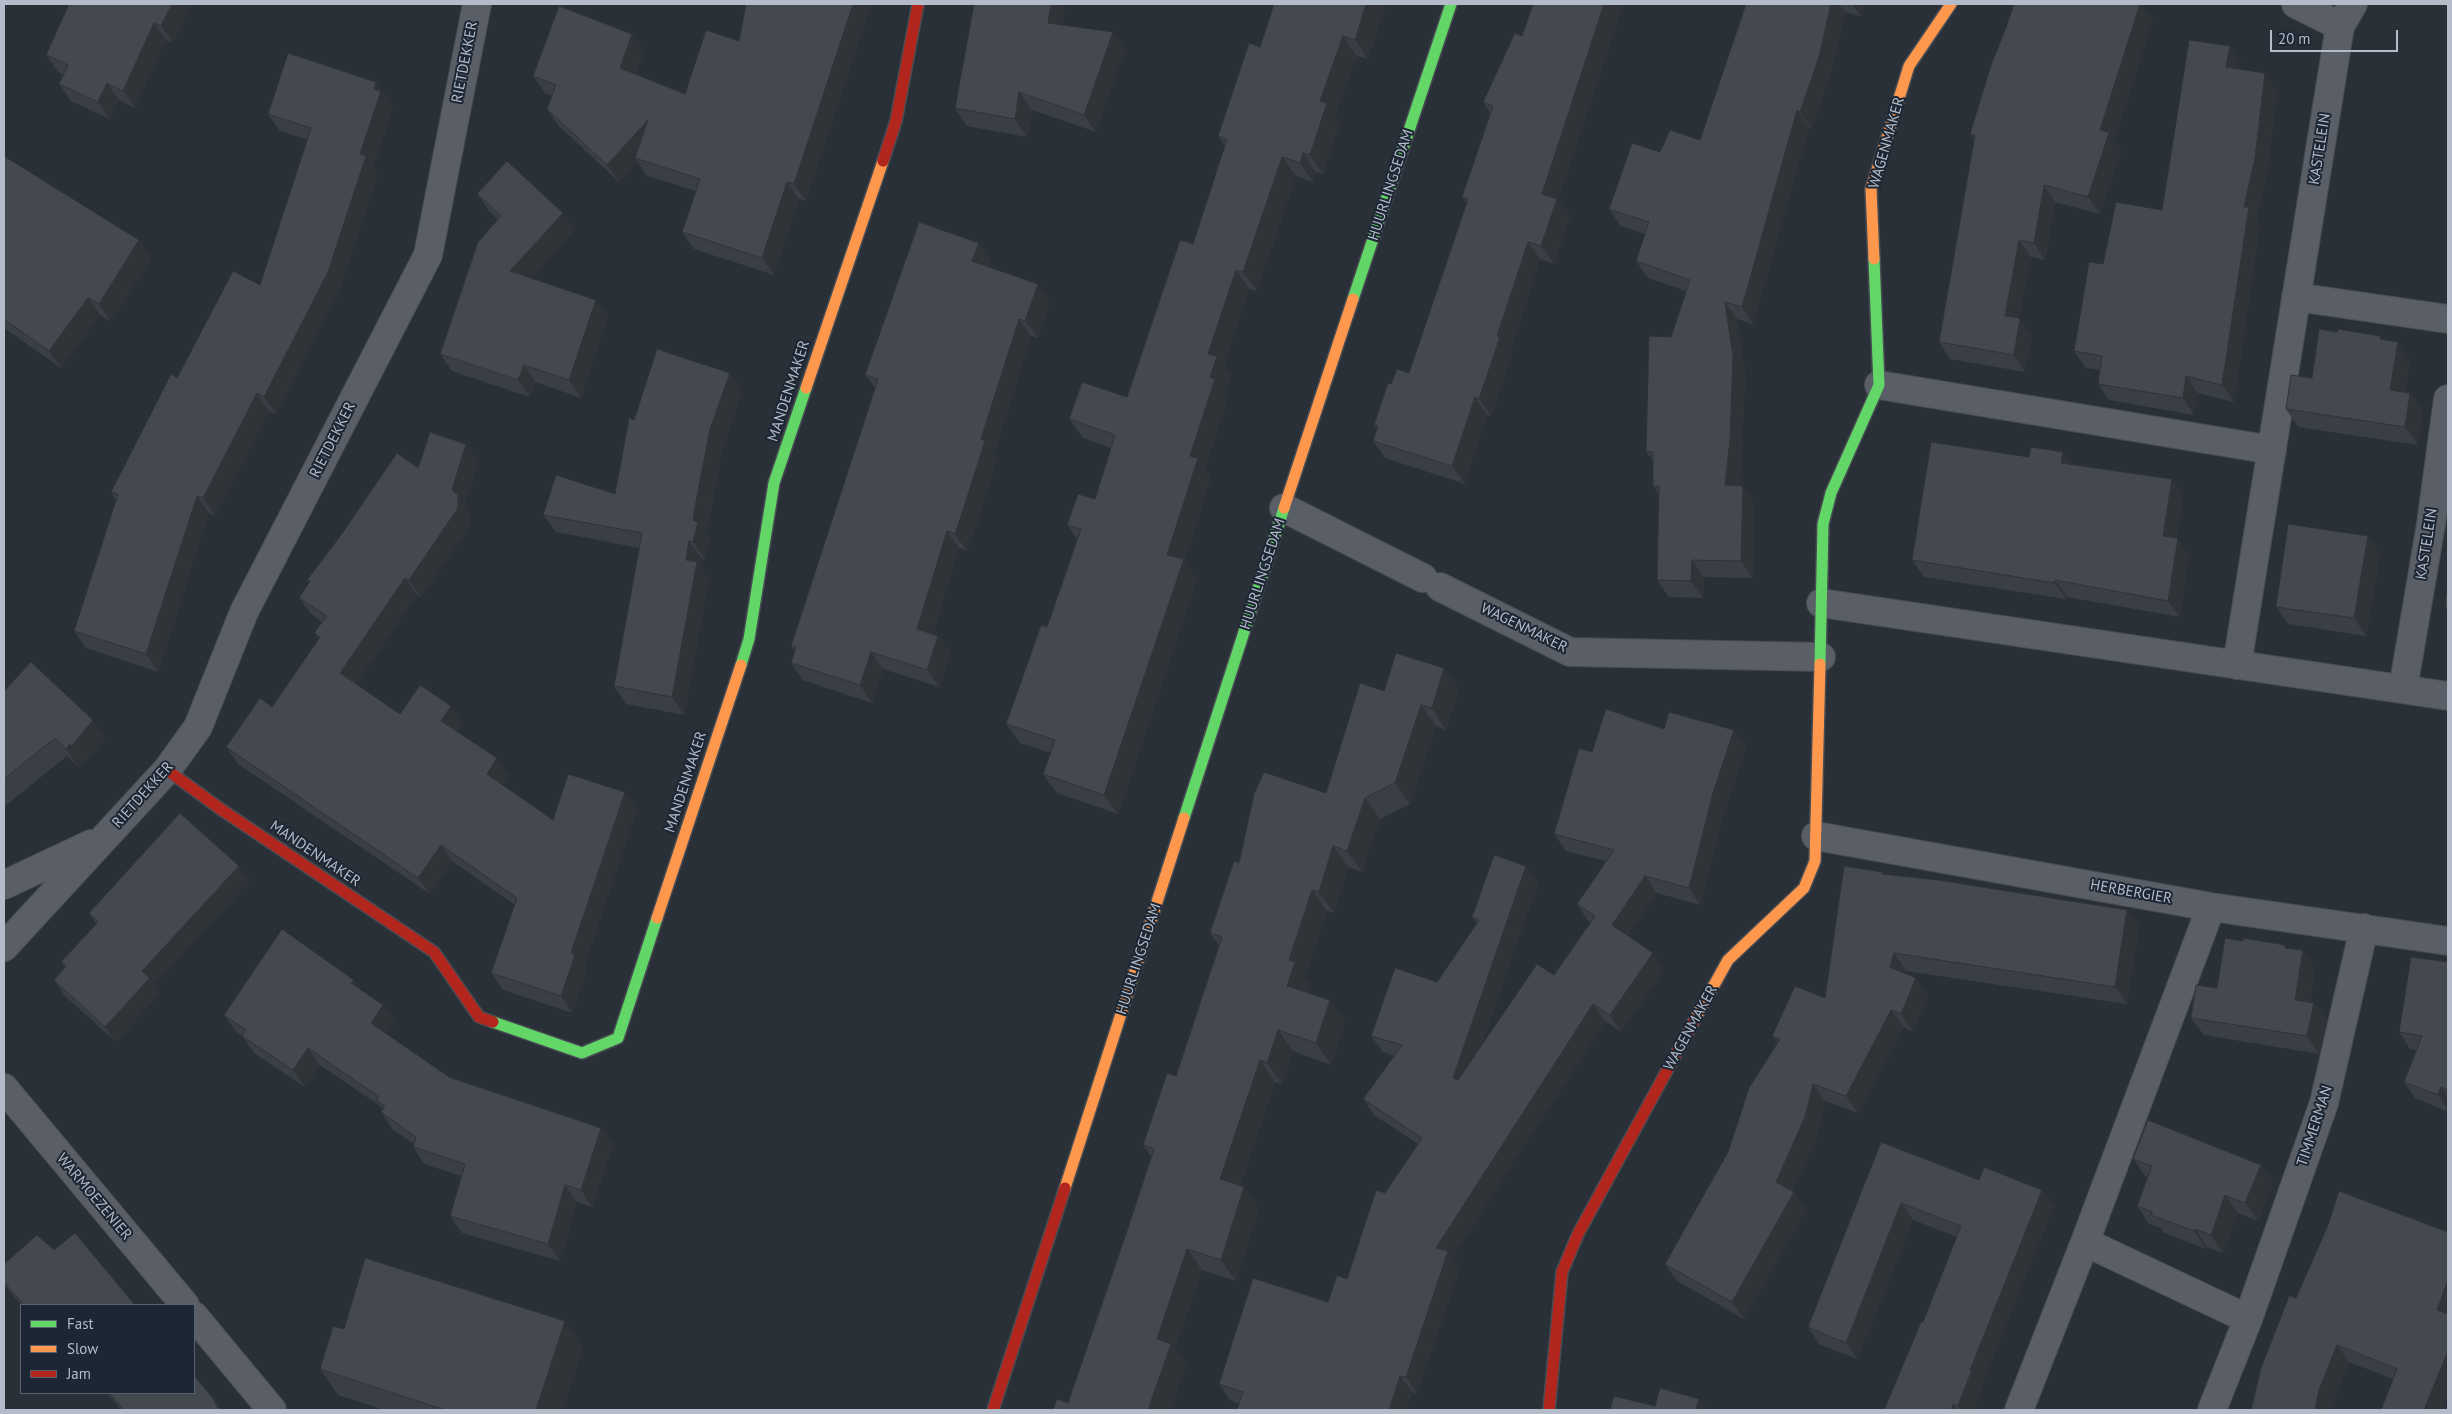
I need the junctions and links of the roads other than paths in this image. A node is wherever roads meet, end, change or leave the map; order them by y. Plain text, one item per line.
1 (476, 4) edge
2 (918, 4) edge
3 (1450, 4) edge
4 (1951, 4) edge
5 (2296, 4) edge
6 (2346, 15) edge
7 (2296, 297) junction
8 (2448, 319) edge
9 (1879, 385) junction
10 (2448, 399) edge
11 (2272, 450) junction
12 (1284, 508) junction
13 (1432, 582) joint
14 (1821, 603) junction
15 (1821, 657) junction
16 (2238, 665) junction
17 (2402, 689) junction
18 (2448, 696) edge
19 (168, 770) junction
20 (1816, 836) junction
21 (103, 839) junction
22 (4, 885) edge
23 (2211, 906) junction
24 (2364, 928) junction
25 (2448, 941) edge
26 (4, 944) edge
27 (4, 1088) edge
28 (2085, 1242) junction
29 (183, 1304) edge
30 (195, 1317) edge
31 (2248, 1319) junction
32 (272, 1410) edge
33 (993, 1410) edge
34 (1548, 1410) edge
35 (2020, 1410) edge
36 (2212, 1410) edge

1 - 19 street, RIETDEKKER
2 - 19 street, MANDENMAKER
3 - 12 street, HUURLINGSEDAM
4 - 9 street, WAGENMAKER
5 - 6 street
6 - 7 street, KASTELEIN
7 - 8 street
7 - 11 street, KASTELEIN
9 - 11 street
9 - 14 street, WAGENMAKER
10 - 17 street, KASTELEIN
11 - 16 street, KASTELEIN
12 - 13 street, HUURLINGSEDAM
12 - 33 street, HUURLINGSEDAM
13 - 15 street, WAGENMAKER
14 - 15 street, WAGENMAKER
14 - 16 street
15 - 20 street, WAGENMAKER
16 - 17 street
17 - 18 street
19 - 21 street, RIETDEKKER
20 - 23 street, HERBERGIER
20 - 34 street, WAGENMAKER
21 - 22 street, RIETDEKKER
21 - 26 street, RIETDEKKER
23 - 24 street, HERBERGIER
23 - 28 street
24 - 25 street, HERBERGIER
24 - 31 street, TIMMERMAN
27 - 29 street, WARMOEZENIER
28 - 31 street
28 - 35 street
30 - 32 street
31 - 36 street, TIMMERMAN

